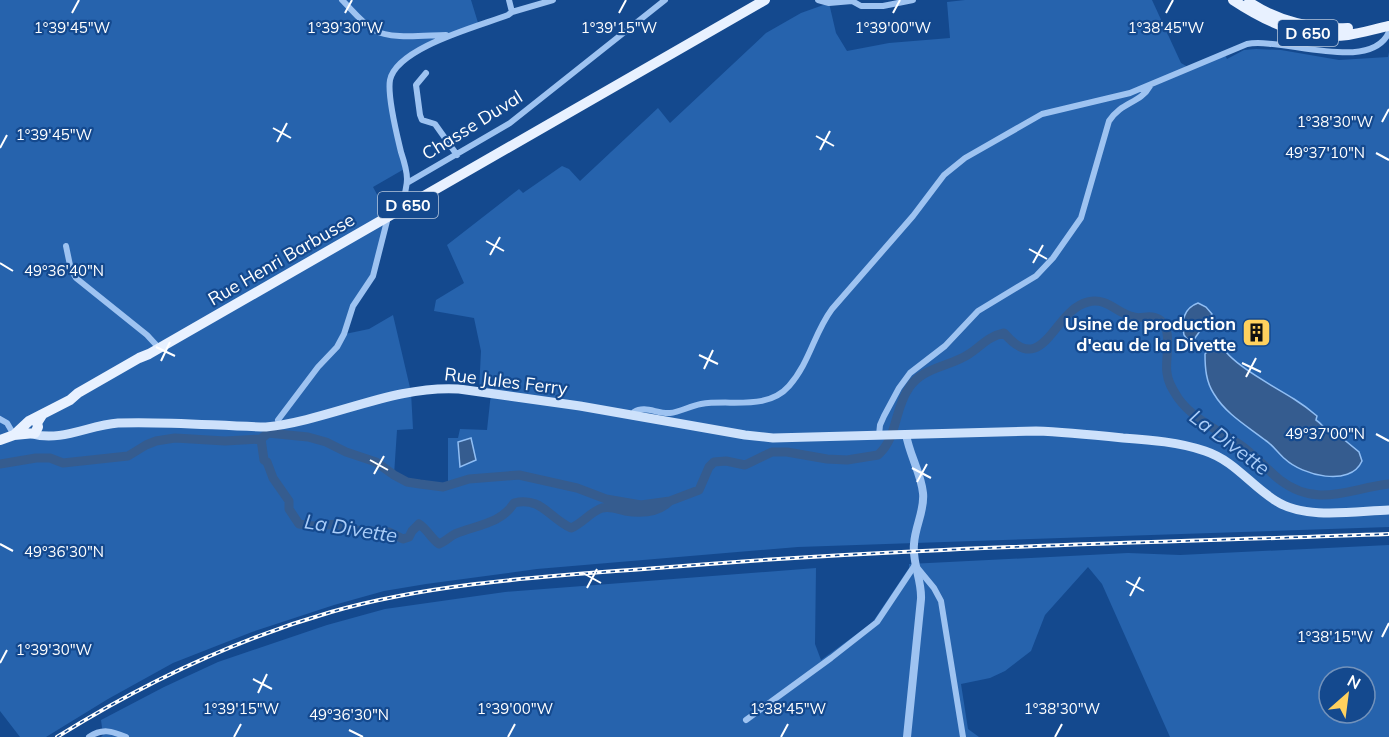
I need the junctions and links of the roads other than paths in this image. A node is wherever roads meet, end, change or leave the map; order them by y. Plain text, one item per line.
1 (342, 0) edge
2 (509, 0) edge
3 (553, 0) edge
4 (665, 0) edge
5 (765, 0) edge
6 (818, 0) edge
7 (913, 0) edge
8 (1233, 0) edge
9 (1246, 0) edge
10 (512, 12) junction
11 (1389, 19) edge
12 (1389, 26) edge
13 (1389, 32) edge
14 (450, 36) junction
15 (426, 73) dead end
16 (1150, 86) junction
17 (457, 155) junction
18 (407, 183) junction
19 (408, 205) junction
20 (387, 217) junction
21 (66, 246) dead end
22 (159, 348) junction
23 (632, 416) junction
24 (0, 419) edge
25 (278, 420) dead end
26 (32, 427) junction
27 (906, 434) junction
28 (14, 435) junction
29 (887, 435) junction
30 (0, 440) edge
31 (1389, 510) edge
32 (915, 565) junction
33 (746, 720) dead end
34 (88, 737) edge
35 (126, 737) edge
36 (908, 737) edge
37 (963, 737) edge

1 - 14 street
2 - 10 street
3 - 10 street
4 - 17 street, Chasse Duval
5 - 19 main road, Rue Henri Barbusse / D 650
6 - 7 street
8 - 12 main road, D 650
9 - 11 main road, D 650
10 - 14 street
13 - 16 street
14 - 18 street
15 - 17 street
16 - 23 street
16 - 29 street
17 - 18 street, Chasse Duval
18 - 19 street
19 - 20 main road, Rue Henri Barbusse / D 650
20 - 22 main road, Rue Henri Barbusse / D 650
20 - 25 street
21 - 22 street
22 - 26 main road, Rue Henri Barbusse / D 650
23 - 26 main road, Rue Jules Ferry
23 - 29 main road, Rue Jules Ferry
24 - 28 street
26 - 28 main road
27 - 29 main road, Rue Jules Ferry
27 - 31 main road, Rue Jules Ferry
27 - 32 street
28 - 30 main road
32 - 33 street
32 - 36 street
32 - 37 street
34 - 35 street

